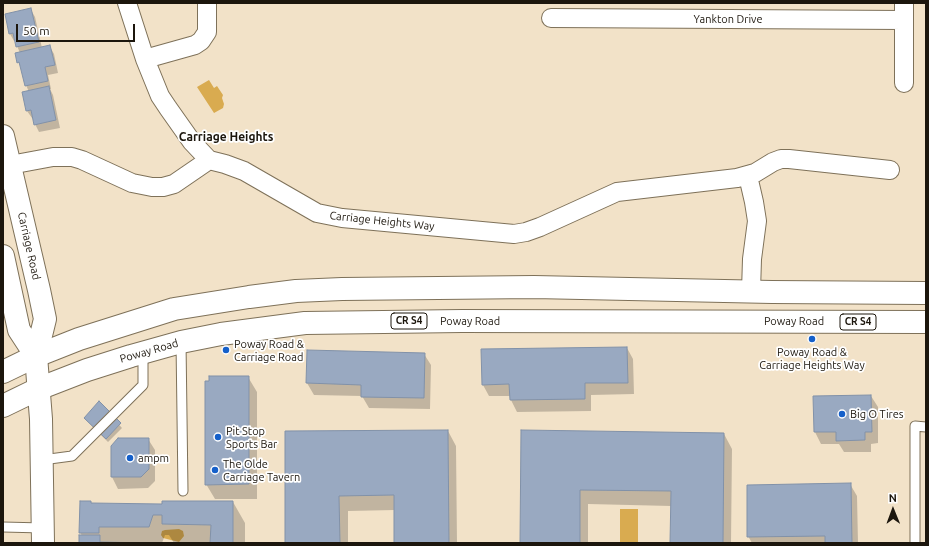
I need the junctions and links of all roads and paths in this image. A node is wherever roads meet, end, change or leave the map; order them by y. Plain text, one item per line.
1 (128, 3) edge
2 (207, 3) edge
3 (904, 12) edge
4 (551, 18) dead end
5 (145, 59) junction
6 (904, 83) dead end
7 (3, 136) edge
8 (209, 160) junction
9 (6, 166) edge
10 (890, 170) dead end
11 (748, 176) junction
12 (3, 256) edge
13 (751, 291) junction
14 (926, 293) edge
15 (9, 311) edge
16 (926, 322) edge
17 (181, 342) junction
18 (144, 352) junction
19 (36, 356) junction
20 (3, 372) edge
21 (38, 389) junction
22 (3, 406) edge
23 (926, 427) edge
24 (42, 460) junction
25 (183, 491) dead end
26 (3, 527) edge
27 (43, 535) edge
28 (915, 543) edge

1 - 5 street
2 - 5 street
3 - 4 street, Yankton Drive
3 - 6 street
5 - 8 street
7 - 9 main road, Carriage Road
8 - 9 street
8 - 11 street, Carriage Heights Way
9 - 19 main road, Carriage Road
10 - 11 street, Carriage Heights Way
11 - 13 street
12 - 15 main road, Carriage Road
13 - 14 main road
13 - 19 main road
15 - 19 main road, Carriage Road
16 - 17 main road, Poway Road / CR S4
17 - 18 main road, Poway Road / CR S4
17 - 25 lane
18 - 21 main road, Poway Road / CR S4
18 - 24 lane
19 - 20 main road
19 - 21 main road, Carriage Road
21 - 22 main road, Poway Road / CR S4
21 - 24 main road, Carriage Road
23 - 28 lane
24 - 27 main road, Carriage Road
26 - 27 lane

